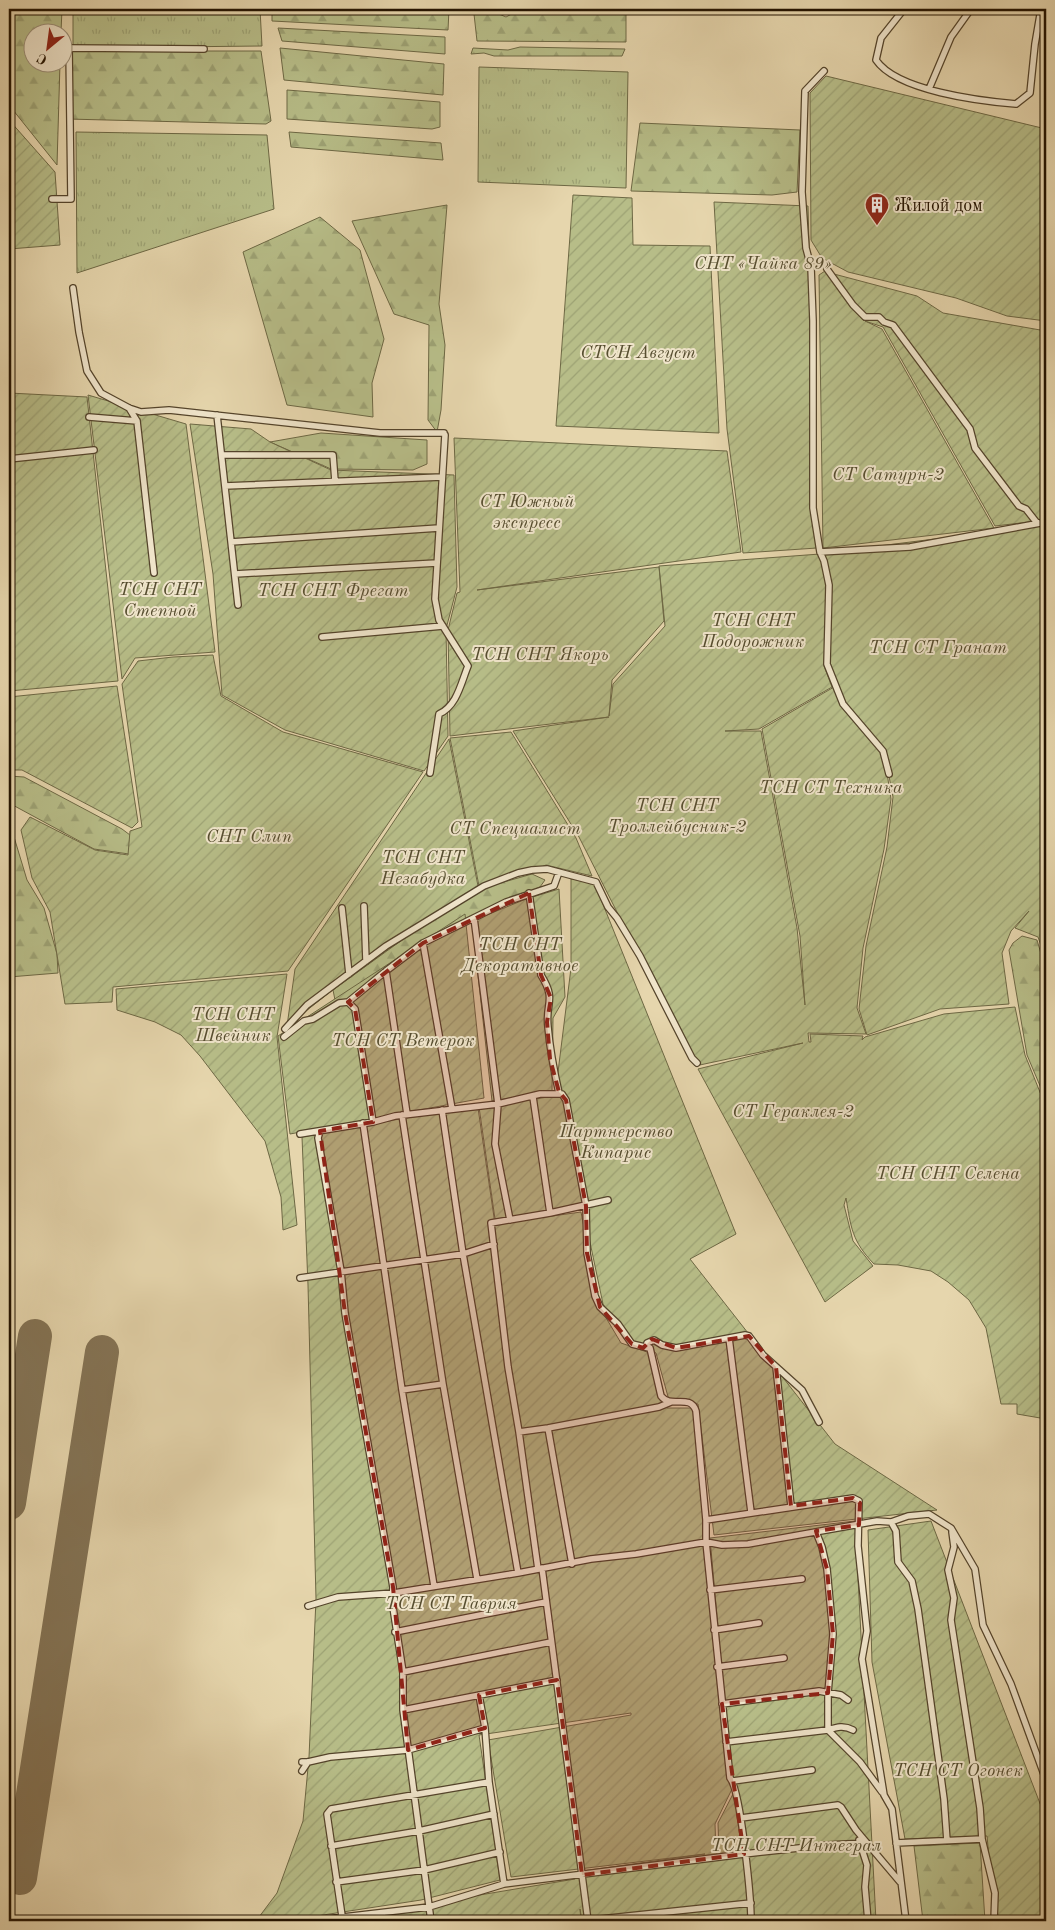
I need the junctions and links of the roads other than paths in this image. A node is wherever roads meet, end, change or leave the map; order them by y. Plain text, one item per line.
1 (904, 9) edge
2 (971, 9) edge
3 (1041, 9) edge
4 (204, 49) dead end
5 (824, 71) dead end
6 (929, 89) junction
7 (52, 199) dead end
8 (827, 269) dead end
9 (73, 288) dead end
10 (129, 408) junction
11 (217, 415) junction
12 (89, 417) dead end
13 (137, 421) junction
14 (94, 450) dead end
15 (222, 455) junction
16 (9, 459) edge
17 (442, 477) junction
18 (335, 482) junction
19 (225, 486) junction
20 (1046, 522) edge
21 (1037, 523) junction
22 (439, 528) junction
23 (231, 542) junction
24 (820, 552) junction
25 (437, 563) junction
26 (154, 573) dead end
27 (234, 574) junction
28 (238, 605) dead end
29 (443, 626) junction
30 (322, 637) dead end
31 (430, 774) dead end
32 (889, 774) dead end
33 (560, 872) junction
34 (529, 893) junction
35 (364, 906) dead end
36 (342, 908) dead end
37 (474, 918) junction
38 (423, 943) junction
39 (366, 960) junction
40 (386, 970) junction
41 (349, 974) junction
42 (348, 1002) junction
43 (285, 1029) dead end
44 (284, 1037) dead end
45 (697, 1063) dead end
46 (559, 1093) junction
47 (533, 1097) junction
48 (498, 1104) junction
49 (452, 1109) junction
50 (442, 1110) junction
51 (404, 1115) junction
52 (373, 1122) junction
53 (363, 1123) junction
54 (320, 1131) junction
55 (300, 1134) dead end
56 (608, 1200) dead end
57 (586, 1206) junction
58 (550, 1213) junction
59 (510, 1220) junction
60 (494, 1244) junction
61 (463, 1254) junction
62 (424, 1259) junction
63 (385, 1265) junction
64 (341, 1271) junction
65 (300, 1278) dead end
66 (729, 1338) junction
67 (650, 1348) junction
68 (776, 1367) junction
69 (443, 1384) junction
70 (402, 1390) junction
71 (671, 1402) junction
72 (818, 1422) dead end
73 (548, 1428) junction
74 (520, 1432) junction
75 (791, 1506) junction
76 (751, 1512) junction
77 (706, 1520) junction
78 (891, 1522) junction
79 (859, 1524) junction
80 (951, 1528) junction
81 (816, 1532) junction
82 (706, 1542) junction
83 (572, 1564) junction
84 (540, 1568) junction
85 (518, 1573) junction
86 (477, 1579) junction
87 (802, 1579) dead end
88 (434, 1586) junction
89 (710, 1590) junction
90 (394, 1593) junction
91 (546, 1602) junction
92 (308, 1606) dead end
93 (759, 1623) dead end
94 (714, 1630) junction
95 (395, 1632) junction
96 (551, 1642) junction
97 (784, 1658) dead end
98 (717, 1667) junction
99 (403, 1672) junction
100 (557, 1680) junction
101 (828, 1693) junction
102 (479, 1695) junction
103 (848, 1700) dead end
104 (722, 1704) junction
105 (402, 1710) junction
106 (485, 1728) junction
107 (828, 1730) junction
108 (852, 1730) dead end
109 (726, 1742) junction
110 (408, 1750) junction
111 (812, 1770) dead end
112 (302, 1771) dead end
113 (1046, 1780) edge
114 (733, 1781) junction
115 (489, 1782) junction
116 (414, 1795) junction
117 (884, 1795) junction
118 (494, 1814) junction
119 (741, 1818) junction
120 (856, 1830) junction
121 (419, 1831) junction
122 (982, 1839) junction
123 (947, 1841) junction
124 (860, 1843) junction
125 (867, 1843) junction
126 (896, 1843) junction
127 (331, 1846) junction
128 (500, 1852) junction
129 (744, 1854) junction
130 (424, 1870) junction
131 (582, 1875) junction
132 (336, 1882) junction
133 (900, 1883) junction
134 (504, 1884) junction
135 (751, 1903) junction
136 (429, 1907) junction
137 (342, 1916) junction
138 (309, 1921) edge
139 (431, 1921) edge
140 (581, 1921) edge
141 (588, 1921) edge
142 (751, 1921) edge
143 (868, 1921) edge
144 (906, 1921) edge
145 (994, 1921) edge

1 - 6 street
2 - 6 street
3 - 6 street
4 - 7 street
5 - 24 street
8 - 21 street
9 - 10 street
10 - 11 street
10 - 13 street
11 - 15 street
11 - 17 street
12 - 13 street
13 - 26 street
14 - 16 street
15 - 18 street
15 - 19 street
17 - 18 street
17 - 22 street
18 - 19 street
19 - 23 street
20 - 21 street
21 - 24 street
22 - 23 street
22 - 25 street
23 - 27 street
24 - 32 street
25 - 27 street
25 - 29 street
27 - 28 street
29 - 30 street
29 - 31 street
33 - 34 street
33 - 39 street
33 - 45 street
34 - 37 street
34 - 46 street
35 - 39 street
36 - 41 street
37 - 38 street
37 - 48 street
38 - 40 street
38 - 49 street
39 - 41 street
40 - 42 street
40 - 51 street
41 - 43 street
42 - 44 street
42 - 52 street
46 - 47 street
46 - 57 street
47 - 48 street
47 - 58 street
48 - 49 street
48 - 59 street
49 - 50 street
50 - 51 street
50 - 61 street
51 - 52 street
51 - 62 street
52 - 53 street
53 - 54 street
53 - 63 street
54 - 55 street
54 - 64 street
56 - 57 street
57 - 58 street
57 - 67 street
58 - 59 street
59 - 60 street
60 - 61 street
60 - 74 street
61 - 62 street
61 - 85 street
62 - 63 street
62 - 69 street
63 - 64 street
63 - 70 street
64 - 65 street
64 - 90 street
66 - 67 street
66 - 68 street
66 - 76 street
67 - 71 street
68 - 72 street
68 - 75 street
69 - 70 street
69 - 86 street
70 - 88 street
71 - 73 street
71 - 77 street
73 - 74 street
73 - 83 street
74 - 84 street
75 - 76 street
75 - 79 street
76 - 77 street
77 - 82 street
78 - 79 street
78 - 80 street
78 - 123 street
79 - 81 street
79 - 117 street
80 - 113 street
80 - 122 street
81 - 82 street
81 - 101 street
82 - 83 street
82 - 89 street
83 - 84 street
84 - 85 street
84 - 91 street
85 - 86 street
86 - 88 street
87 - 89 street
88 - 90 street
89 - 94 street
90 - 92 street
90 - 95 street
91 - 95 street
91 - 96 street
93 - 94 street
94 - 98 street
95 - 99 street
96 - 99 street
96 - 100 street
97 - 98 street
98 - 104 street
99 - 105 street
100 - 102 street
100 - 131 street
101 - 103 street
101 - 104 street
101 - 107 street
102 - 105 street
102 - 106 street
104 - 109 street
105 - 110 street
106 - 110 street
106 - 115 street
107 - 108 street
107 - 109 street
107 - 117 street
109 - 114 street
110 - 112 street
110 - 116 street
111 - 114 street
114 - 119 street
115 - 116 street
115 - 118 street
116 - 121 street
116 - 127 street
117 - 126 street
118 - 121 street
118 - 128 street
119 - 120 street
119 - 129 street
120 - 124 street
120 - 125 street
121 - 127 street
121 - 130 street
122 - 123 street
122 - 145 street
123 - 126 street
124 - 125 street
124 - 129 street
124 - 143 street
125 - 133 street
126 - 133 street
127 - 132 street
128 - 130 street
128 - 134 street
129 - 131 street
129 - 135 street
130 - 132 street
130 - 136 street
131 - 134 street
131 - 141 street
132 - 137 street
133 - 144 street
134 - 136 street
135 - 141 street
135 - 142 street
136 - 137 street
136 - 139 street
137 - 138 street
140 - 141 street

